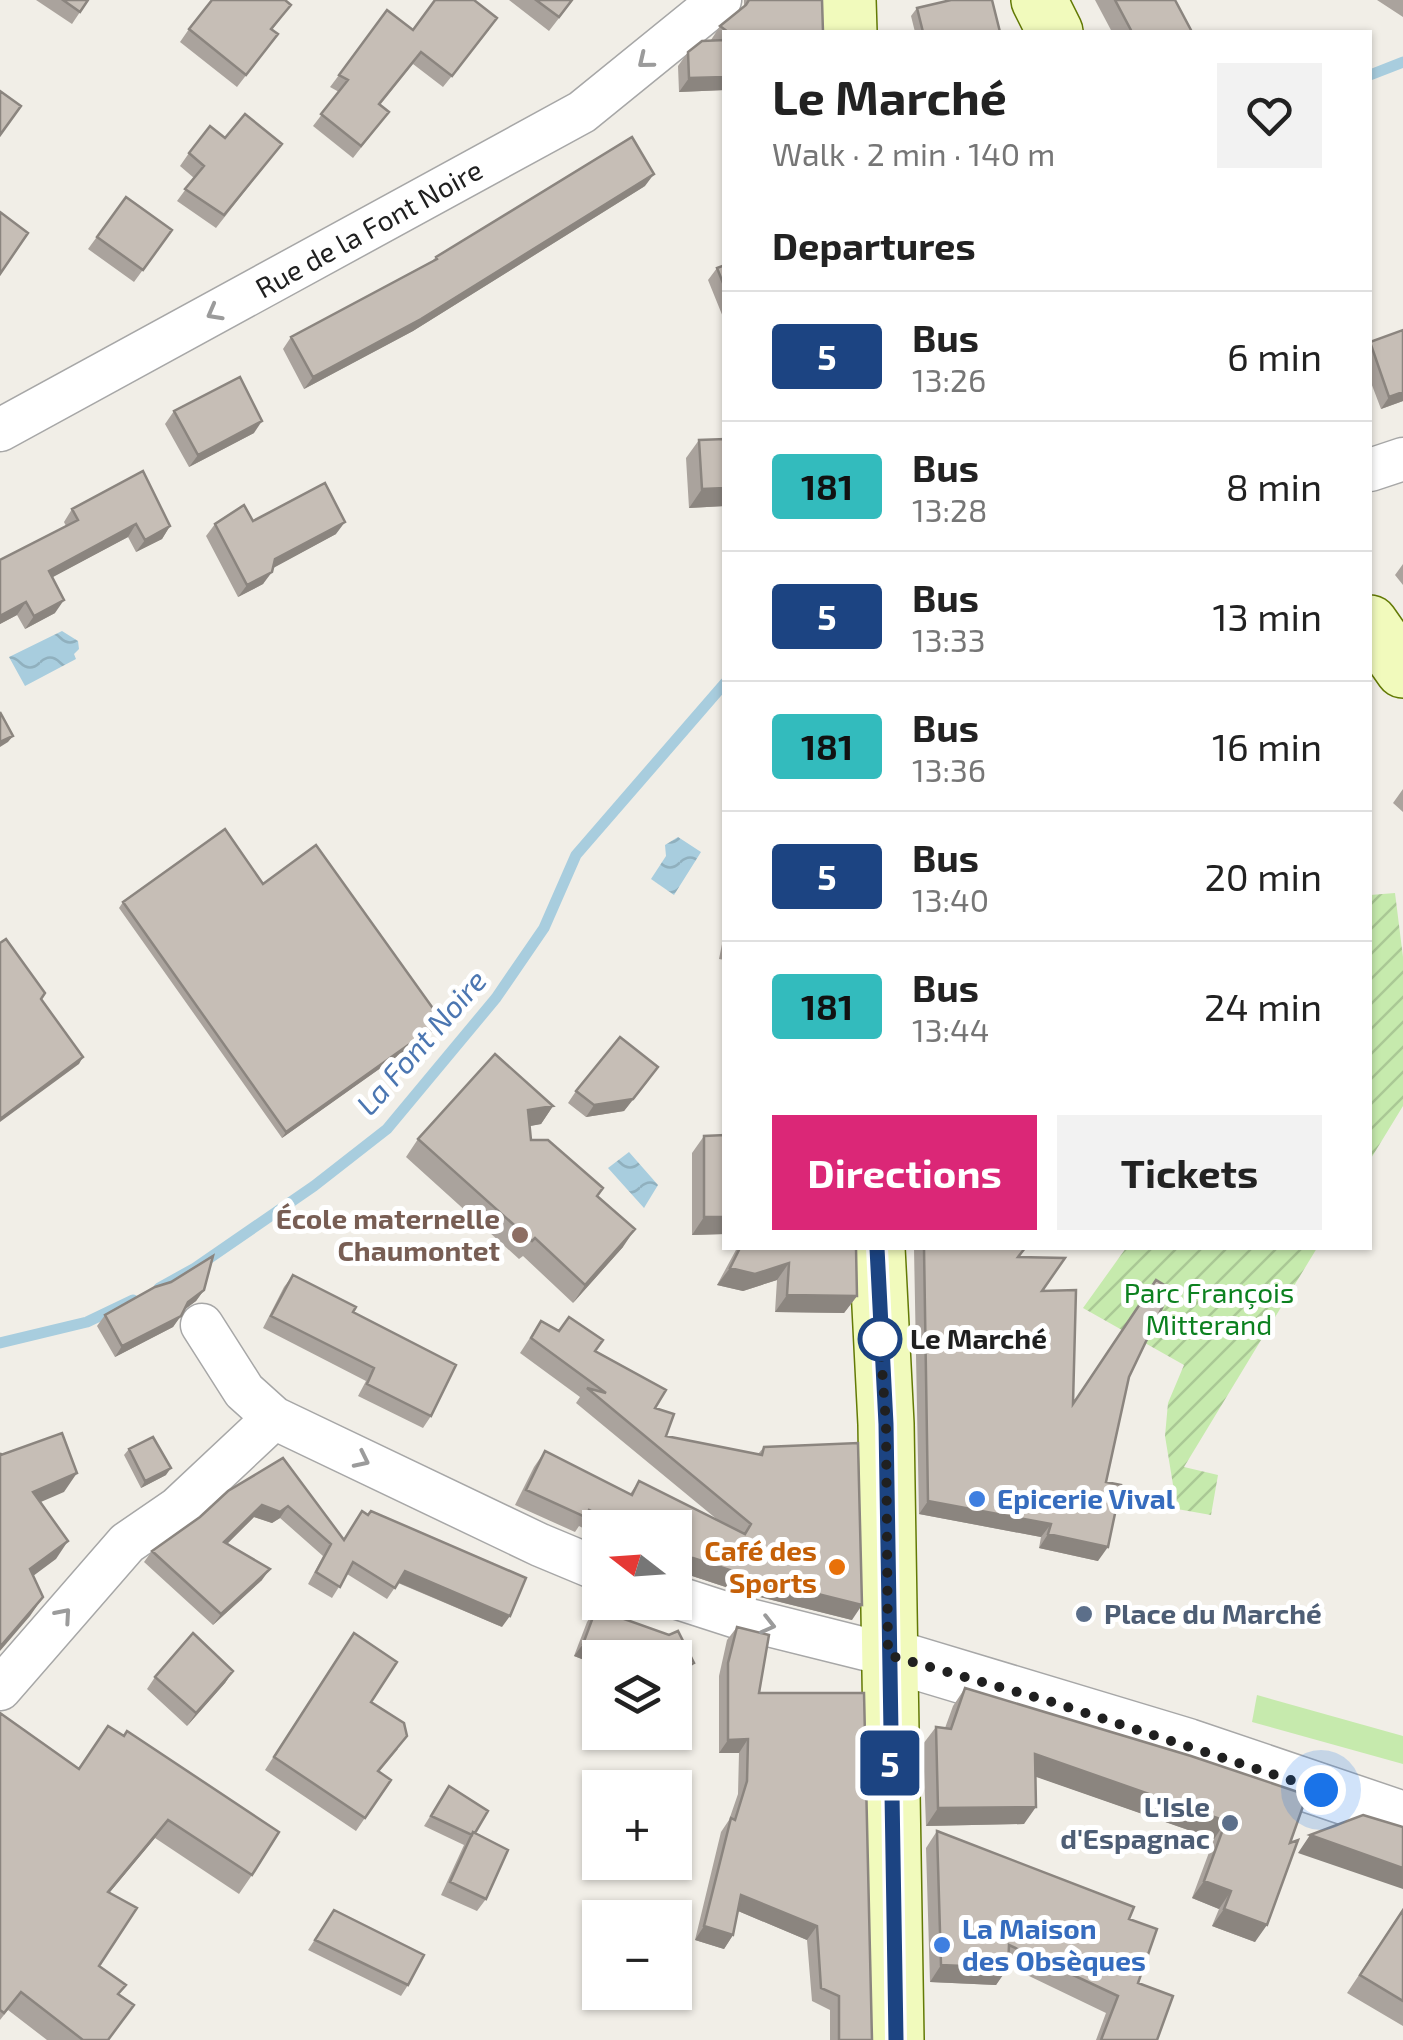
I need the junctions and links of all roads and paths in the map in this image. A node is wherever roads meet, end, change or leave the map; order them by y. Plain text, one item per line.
1 (720, 0) edge
2 (848, 0) edge
3 (1039, 0) edge
4 (849, 30) edge
5 (1055, 30) edge
6 (0, 430) edge
7 (1403, 459) edge
8 (1372, 469) edge
9 (1372, 626) edge
10 (1403, 670) edge
11 (877, 1250) edge
12 (202, 1325) dead end
13 (274, 1418) junction
14 (582, 1562) edge
15 (692, 1603) edge
16 (888, 1655) junction
17 (2, 1678) edge
18 (1403, 1818) edge
19 (896, 2040) edge

1 -> 6 street, Rue de la Font Noire
2 - 4 main road
3 - 5 main road
7 - 8 street
9 - 10 main road
11 - 16 main road
12 - 13 street
13 -> 14 street
17 -> 13 street
15 -> 16 street
16 - 18 street
16 - 19 main road

